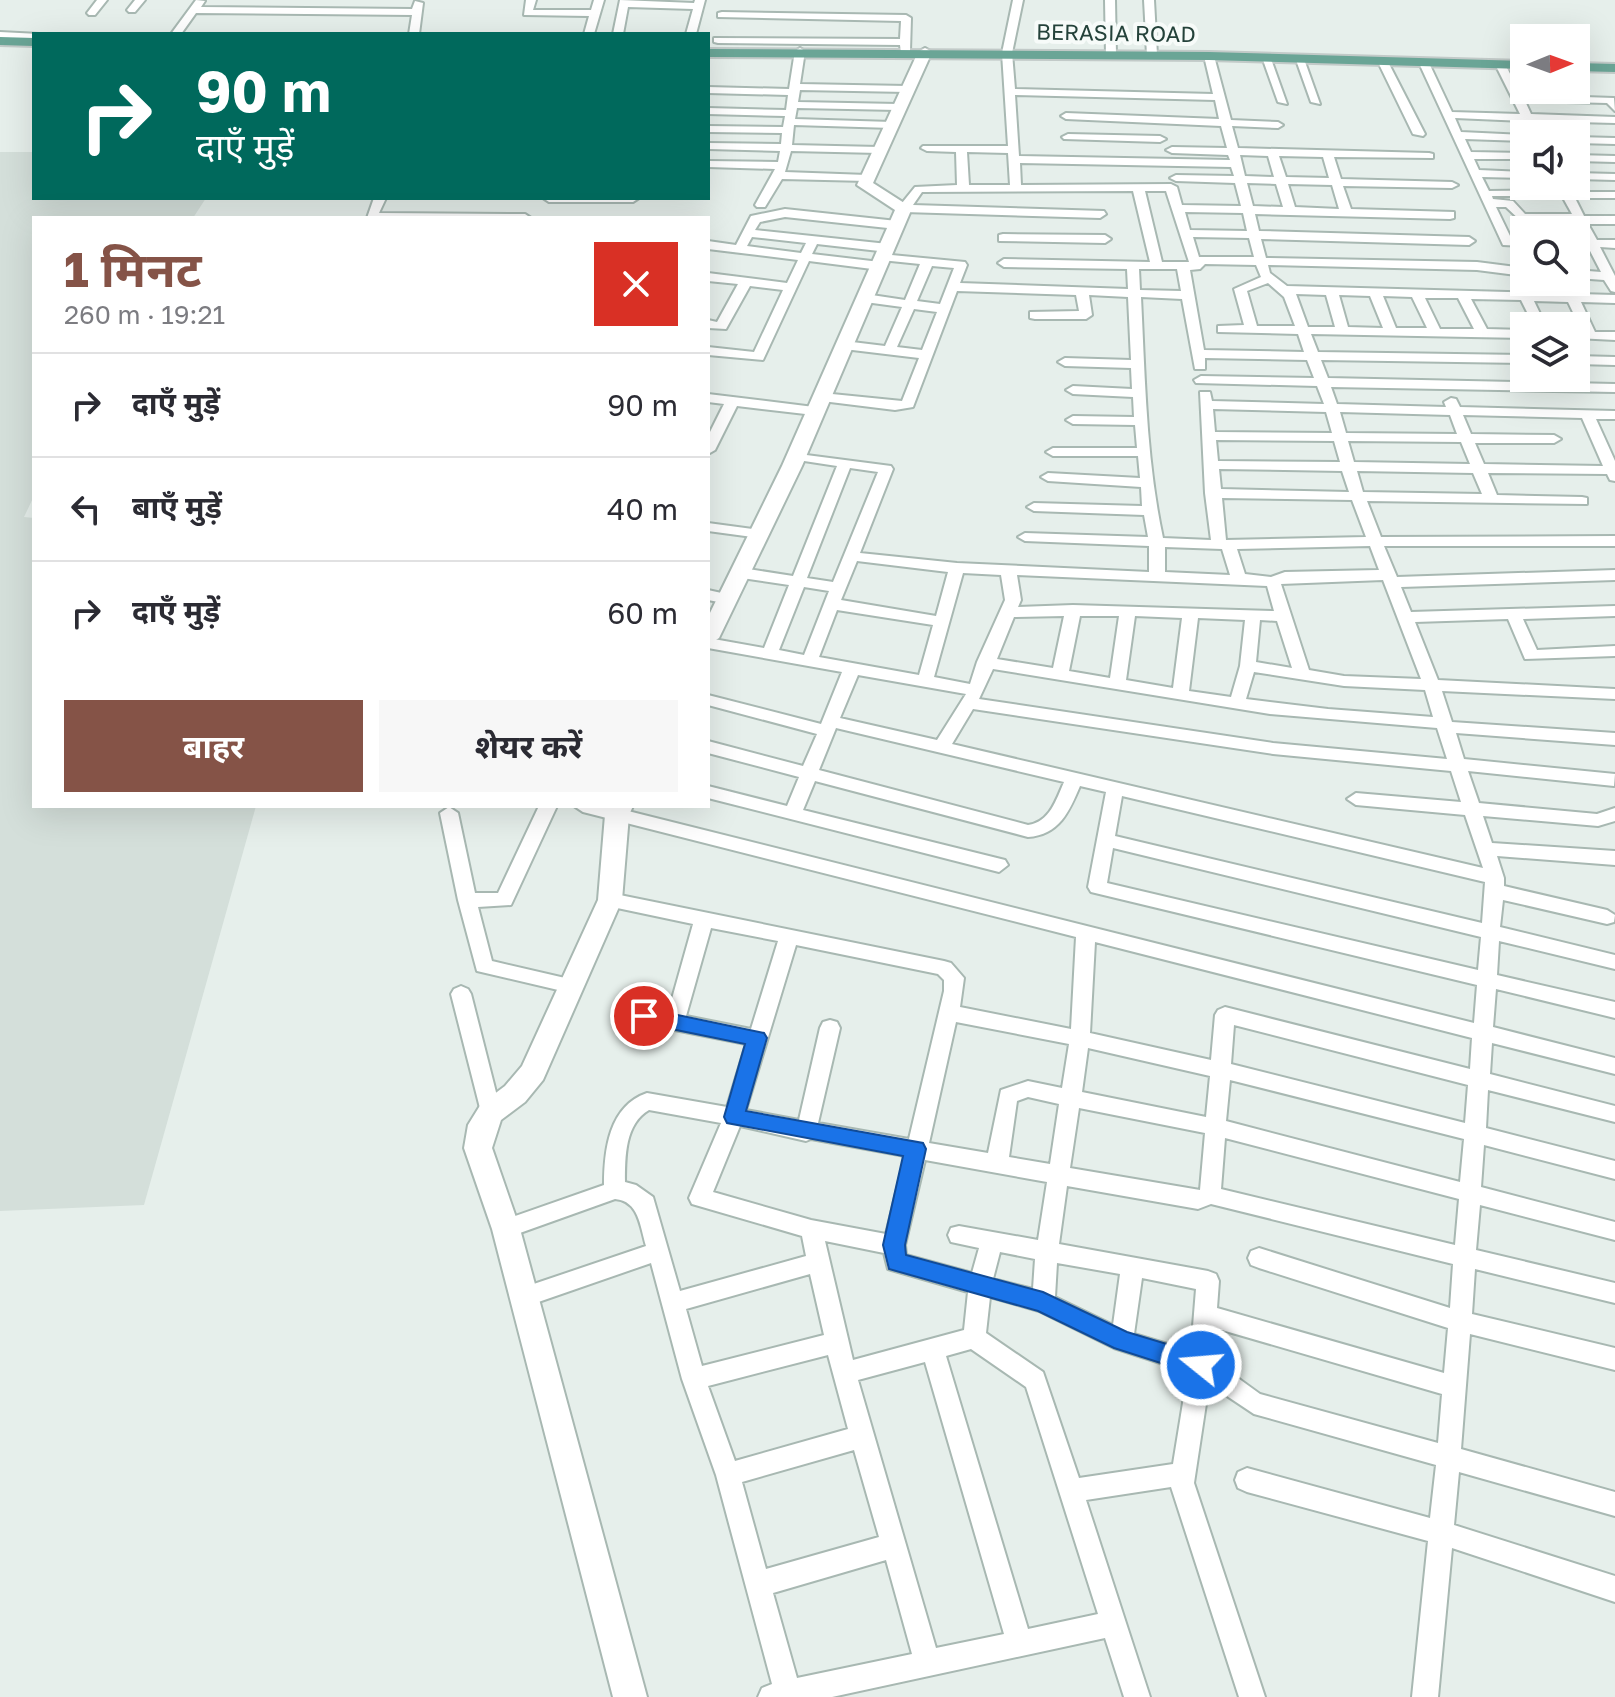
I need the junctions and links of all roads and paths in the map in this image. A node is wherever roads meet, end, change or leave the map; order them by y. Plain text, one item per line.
1 (102, 0) edge
2 (140, 0) edge
3 (200, 0) edge
4 (419, 0) edge
5 (531, 0) edge
6 (599, 0) edge
7 (725, 0) edge
8 (1018, 0) edge
9 (1110, 0) edge
10 (1149, 0) edge
11 (624, 2) edge
12 (699, 3) edge
13 (132, 10) dead end
14 (191, 10) junction
15 (417, 12) junction
16 (92, 13) dead end
17 (595, 13) junction
18 (722, 15) junction
19 (177, 32) edge
20 (414, 32) edge
21 (590, 32) edge
22 (618, 32) edge
23 (692, 32) edge
24 (0, 41) edge
25 (32, 41) edge
26 (905, 47) junction
27 (714, 49) edge
28 (800, 51) junction
29 (925, 52) junction
30 (1007, 53) junction
31 (1111, 55) junction
32 (1152, 55) junction
33 (1209, 56) junction
34 (1266, 59) junction
35 (1299, 59) junction
36 (1383, 62) junction
37 (1424, 63) junction
38 (1500, 64) junction
39 (1510, 64) edge
40 (1590, 67) edge
41 (1615, 68) edge
42 (1288, 74) junction
43 (1510, 83) edge
44 (907, 89) junction
45 (710, 90) edge
46 (1011, 92) junction
47 (1063, 93) junction
48 (1219, 97) junction
49 (1590, 100) edge
50 (1283, 102) dead end
51 (1316, 102) dead end
52 (1521, 104) edge
53 (898, 107) junction
54 (791, 108) junction
55 (1615, 108) edge
56 (710, 111) edge
57 (1448, 115) junction
58 (1066, 116) junction
59 (1528, 118) junction
60 (1615, 120) edge
61 (1226, 123) junction
62 (892, 125) junction
63 (1278, 125) dead end
64 (710, 128) edge
65 (1419, 134) dead end
66 (1457, 135) junction
67 (1068, 137) junction
68 (1510, 137) edge
69 (1160, 139) dead end
70 (1590, 140) edge
71 (1615, 141) edge
72 (710, 146) edge
73 (787, 147) junction
74 (927, 148) dead end
75 (961, 149) junction
76 (879, 150) junction
77 (1172, 150) dead end
78 (1233, 150) junction
79 (1272, 151) junction
80 (1327, 153) junction
81 (1014, 154) junction
82 (1366, 154) junction
83 (1408, 155) junction
84 (1466, 155) junction
85 (1429, 156) dead end
86 (1510, 156) edge
87 (1590, 158) edge
88 (1071, 159) junction
89 (1615, 159) edge
90 (710, 164) edge
91 (1236, 164) junction
92 (781, 170) junction
93 (1475, 173) junction
94 (1510, 174) edge
95 (1590, 176) edge
96 (1615, 177) edge
97 (1176, 178) dead end
98 (1240, 179) junction
99 (1281, 180) junction
100 (1336, 181) junction
101 (1418, 184) junction
102 (1452, 185) dead end
103 (1138, 187) junction
104 (874, 188) junction
105 (1095, 188) junction
106 (963, 189) junction
107 (1016, 189) junction
108 (1590, 193) edge
109 (1615, 195) edge
110 (1510, 196) edge
111 (1383, 198) junction
112 (1486, 198) junction
113 (761, 205) dead end
114 (1178, 208) junction
115 (1248, 210) junction
116 (1290, 211) junction
117 (1002, 212) junction
118 (1346, 212) junction
119 (1100, 214) junction
120 (1429, 214) junction
121 (527, 215) edge
122 (1450, 215) dead end
123 (372, 216) edge
124 (900, 216) junction
125 (1520, 216) edge
126 (1590, 219) edge
127 (1615, 220) edge
128 (748, 233) junction
129 (1186, 233) junction
130 (1254, 236) junction
131 (1003, 238) junction
132 (1105, 239) junction
133 (813, 240) junction
134 (1590, 240) edge
135 (1469, 241) dead end
136 (1510, 242) edge
137 (1592, 244) junction
138 (1615, 244) edge
139 (710, 245) edge
140 (740, 249) junction
141 (808, 257) junction
142 (885, 257) junction
143 (1600, 259) junction
144 (1615, 259) edge
145 (928, 261) junction
146 (1004, 263) junction
147 (1112, 265) junction
148 (1133, 265) junction
149 (1157, 266) junction
150 (1190, 266) junction
151 (1266, 270) junction
152 (1510, 270) edge
153 (1590, 275) edge
154 (1608, 276) junction
155 (710, 277) edge
156 (746, 282) junction
157 (793, 287) junction
158 (953, 287) junction
159 (1615, 288) edge
160 (1006, 290) junction
161 (1288, 290) junction
162 (1331, 291) junction
163 (1082, 292) junction
164 (1136, 293) junction
165 (1375, 293) junction
166 (1417, 294) junction
167 (1188, 295) junction
168 (1463, 295) junction
169 (1526, 297) junction
170 (865, 298) junction
171 (1573, 298) junction
172 (1615, 299) edge
173 (909, 304) junction
174 (945, 309) junction
175 (1533, 312) edge
176 (1577, 312) edge
177 (1035, 315) dead end
178 (710, 324) edge
179 (1223, 329) dead end
180 (1251, 329) junction
181 (1303, 330) junction
182 (1343, 331) junction
183 (1391, 332) junction
184 (1430, 332) junction
185 (1482, 333) junction
186 (1510, 334) edge
187 (1590, 335) edge
188 (1615, 336) edge
189 (844, 345) junction
190 (710, 351) edge
191 (889, 351) junction
192 (1198, 354) junction
193 (927, 355) junction
194 (1311, 355) junction
195 (1433, 357) junction
196 (1510, 359) edge
197 (1590, 360) edge
198 (1615, 361) edge
199 (1065, 362) dead end
200 (1139, 364) junction
201 (1201, 380) junction
202 (1322, 381) junction
203 (1444, 384) junction
204 (1615, 388) edge
205 (1073, 390) dead end
206 (1139, 393) junction
207 (710, 398) edge
208 (732, 401) junction
209 (818, 404) junction
210 (1207, 405) junction
211 (1332, 408) junction
212 (1455, 411) junction
213 (1587, 414) junction
214 (1615, 415) edge
215 (1073, 420) dead end
216 (1142, 421) junction
217 (1210, 436) junction
218 (1341, 436) junction
219 (1467, 439) junction
220 (1554, 439) dead end
221 (710, 441) edge
222 (1053, 452) dead end
223 (1145, 452) junction
224 (796, 456) junction
225 (845, 463) junction
226 (1213, 465) junction
227 (1348, 466) junction
228 (1479, 468) junction
229 (1613, 474) edge
230 (1048, 477) dead end
231 (1148, 483) junction
232 (1212, 493) junction
233 (1358, 496) junction
234 (1491, 498) junction
235 (1582, 501) dead end
236 (1034, 507) dead end
237 (1150, 511) junction
238 (714, 528) edge
239 (760, 534) junction
240 (1025, 537) dead end
241 (1615, 541) edge
242 (1375, 542) junction
243 (1157, 543) junction
244 (1224, 544) junction
245 (850, 556) junction
246 (957, 568) junction
247 (1008, 570) junction
248 (742, 573) junction
249 (1615, 575) edge
250 (1157, 578) junction
251 (1391, 579) junction
252 (798, 582) junction
253 (1273, 582) junction
254 (839, 588) junction
255 (710, 595) edge
256 (729, 599) junction
257 (833, 604) junction
258 (1073, 610) junction
259 (1128, 611) junction
260 (1615, 611) edge
261 (1008, 612) junction
262 (1191, 613) junction
263 (1253, 615) junction
264 (1514, 615) junction
265 (1285, 616) junction
266 (1407, 617) junction
267 (942, 622) junction
268 (710, 637) edge
269 (710, 641) edge
270 (1615, 651) edge
271 (770, 654) junction
272 (809, 661) junction
273 (985, 662) junction
274 (1248, 666) junction
275 (852, 668) junction
276 (1060, 674) junction
277 (1303, 676) junction
278 (925, 681) junction
279 (1117, 683) junction
280 (1431, 684) junction
281 (1180, 694) junction
282 (1615, 694) edge
283 (972, 696) junction
284 (710, 700) edge
285 (1237, 703) junction
286 (1444, 725) junction
287 (829, 726) junction
288 (1615, 739) edge
289 (710, 747) edge
290 (942, 747) junction
291 (1457, 765) junction
292 (810, 772) junction
293 (1075, 778) junction
294 (1614, 780) edge
295 (1115, 788) junction
296 (710, 792) edge
297 (1356, 799) dead end
298 (547, 808) edge
299 (597, 808) edge
300 (1472, 810) junction
301 (619, 811) edge
302 (449, 813) dead end
303 (793, 813) junction
304 (1615, 814) edge
305 (1106, 840) junction
306 (1485, 849) junction
307 (1615, 858) edge
308 (999, 865) dead end
309 (1495, 884) junction
310 (467, 900) junction
311 (610, 900) junction
312 (1607, 917) dead end
313 (704, 919) junction
314 (1086, 933) junction
315 (1489, 934) junction
316 (789, 936) junction
317 (1615, 962) edge
318 (1486, 978) junction
319 (571, 986) junction
320 (461, 994) dead end
321 (1615, 1010) edge
322 (949, 1013) junction
323 (644, 1016) dead end
324 (675, 1022) junction
325 (830, 1028) dead end
326 (1481, 1031) junction
327 (1080, 1036) junction
328 (757, 1038) junction
329 (1615, 1066) edge
330 (1219, 1068) junction
331 (1477, 1082) junction
332 (1069, 1098) junction
333 (491, 1112) junction
334 (1615, 1114) edge
335 (734, 1117) junction
336 (1215, 1127) junction
337 (806, 1132) junction
338 (1473, 1134) junction
339 (916, 1149) junction
340 (997, 1164) junction
341 (1615, 1170) edge
342 (1058, 1176) junction
343 (615, 1190) junction
344 (1468, 1190) junction
345 (1210, 1195) junction
346 (506, 1229) junction
347 (811, 1229) junction
348 (1615, 1231) edge
349 (959, 1235) dead end
350 (992, 1241) junction
351 (894, 1245) junction
352 (1047, 1249) junction
353 (658, 1251) junction
354 (1463, 1254) junction
355 (1259, 1258) dead end
356 (819, 1262) junction
357 (1132, 1267) junction
358 (980, 1286) junction
359 (1615, 1293) edge
360 (524, 1297) junction
361 (1043, 1302) junction
362 (673, 1303) junction
363 (1206, 1315) junction
364 (1458, 1321) junction
365 (974, 1338) junction
366 (1122, 1341) junction
367 (838, 1342) junction
368 (932, 1348) junction
369 (1615, 1359) edge
370 (1201, 1365) junction
371 (844, 1373) junction
372 (694, 1379) junction
373 (1453, 1386) junction
374 (863, 1436) junction
375 (1447, 1458) junction
376 (1183, 1474) junction
377 (728, 1475) junction
378 (1247, 1480) dead end
379 (1071, 1491) junction
380 (1615, 1504) edge
381 (1439, 1532) junction
382 (892, 1546) junction
383 (756, 1585) junction
384 (1615, 1589) edge
385 (1114, 1623) junction
386 (1019, 1642) junction
387 (928, 1664) junction
388 (780, 1695) edge
389 (630, 1697) edge
390 (1137, 1697) edge
391 (1252, 1697) edge
392 (1425, 1697) edge

1 - 16 street
2 - 13 street
3 - 14 street
4 - 15 street
5 - 17 street
6 - 17 street
7 - 18 street
8 - 30 street
9 - 31 street
10 - 32 street
11 - 12 street
11 - 22 street
12 - 23 street
14 - 15 street
14 - 19 street
15 - 20 street
17 - 21 street
18 - 26 street
18 - 27 street
24 - 25 street
26 - 27 street
26 - 28 main road, BERASIA ROAD
26 - 29 main road, BERASIA ROAD
27 - 28 main road, BERASIA ROAD
28 - 54 street
29 - 30 main road, BERASIA ROAD
29 - 44 street
30 - 31 main road, BERASIA ROAD
30 - 46 street
31 - 32 main road, BERASIA ROAD
32 - 33 main road, BERASIA ROAD
33 - 34 main road, BERASIA ROAD
33 - 48 street
34 - 35 main road, BERASIA ROAD
34 - 42 street
35 - 36 main road, BERASIA ROAD
35 - 42 street
36 - 37 main road, BERASIA ROAD
36 - 65 street
37 - 38 main road, BERASIA ROAD
37 - 57 street
38 - 39 main road, BERASIA ROAD
38 - 43 street
40 - 41 main road
42 - 50 street
42 - 51 street
44 - 53 street
44 - 54 street
45 - 54 street
46 - 47 street
46 - 81 street
47 - 48 street
47 - 58 street
48 - 61 street
49 - 55 street
52 - 59 street
53 - 54 street
53 - 62 street
54 - 56 street
54 - 62 street
54 - 64 street
54 - 73 street
57 - 59 street
57 - 66 street
58 - 61 street
58 - 67 street
59 - 60 street
61 - 63 street
61 - 78 street
62 - 76 street
66 - 68 street
66 - 84 street
67 - 69 street
67 - 88 street
70 - 71 street
72 - 73 street
73 - 76 street
73 - 92 street
74 - 75 street
75 - 81 street
75 - 106 street
76 - 104 street
77 - 78 street
78 - 79 street
78 - 91 street
79 - 80 street
79 - 99 street
80 - 82 street
80 - 100 street
81 - 88 street
81 - 107 street
82 - 83 street
82 - 111 street
83 - 85 street
83 - 101 street
84 - 86 street
84 - 93 street
87 - 89 street
88 - 91 street
90 - 92 street
91 - 98 street
92 - 104 street
92 - 113 street
93 - 94 street
93 - 112 street
95 - 96 street
97 - 98 street
98 - 99 street
98 - 115 street
99 - 100 street
99 - 116 street
100 - 111 street
100 - 118 street
101 - 102 street
101 - 111 street
101 - 120 street
103 - 105 street
103 - 114 street
103 - 149 street
104 - 124 street
105 - 107 street
105 - 119 street
106 - 107 street
106 - 124 street
108 - 109 street
110 - 112 street
111 - 118 street
111 - 120 street
112 - 125 street
112 - 136 street
114 - 115 street
114 - 129 street
115 - 116 street
115 - 130 street
116 - 118 street
117 - 119 street
117 - 124 street
117 - 131 street
119 - 132 street
120 - 122 street
121 - 123 street
124 - 128 street
124 - 142 street
126 - 127 street
128 - 133 street
128 - 140 street
129 - 130 street
129 - 150 street
130 - 135 street
130 - 151 street
131 - 132 street
131 - 146 street
132 - 147 street
133 - 141 street
133 - 142 street
134 - 137 street
137 - 138 street
137 - 143 street
139 - 140 street
140 - 141 street
141 - 142 street
141 - 157 street
142 - 145 street
142 - 170 street
143 - 144 street
143 - 154 street
145 - 158 street
145 - 173 street
146 - 147 street
146 - 160 street
147 - 148 street
148 - 149 street
148 - 164 street
149 - 150 street
150 - 151 street
150 - 167 street
151 - 152 street
151 - 161 street
151 - 180 street
153 - 154 street
154 - 159 street
155 - 156 street
156 - 157 street
156 - 178 street
157 - 190 street
158 - 160 street
158 - 174 street
160 - 163 street
161 - 162 street
161 - 181 street
162 - 165 street
162 - 182 street
163 - 164 street
163 - 177 street
164 - 167 street
164 - 200 street
165 - 166 street
165 - 183 street
166 - 168 street
166 - 184 street
167 - 192 street
168 - 169 street
168 - 185 street
169 - 171 street
169 - 175 street
170 - 173 street
170 - 189 street
171 - 172 street
171 - 176 street
173 - 174 street
173 - 191 street
174 - 193 street
179 - 180 street
180 - 181 street
181 - 182 street
181 - 194 street
182 - 183 street
183 - 184 street
184 - 185 street
184 - 195 street
185 - 186 street
187 - 188 street
189 - 191 street
189 - 209 street
191 - 193 street
192 - 194 street
192 - 201 street
193 - 209 street
194 - 195 street
194 - 202 street
195 - 196 street
195 - 203 street
197 - 198 street
199 - 200 street
200 - 206 street
201 - 202 street
201 - 210 street
202 - 203 street
202 - 211 street
203 - 204 street
203 - 212 street
205 - 206 street
206 - 216 street
207 - 208 street
208 - 209 street
208 - 221 street
209 - 224 street
210 - 211 street
210 - 217 street
211 - 212 street
211 - 218 street
212 - 213 street
212 - 219 street
213 - 214 street
213 - 229 street
215 - 216 street
216 - 223 street
217 - 218 street
217 - 226 street
218 - 219 street
218 - 227 street
219 - 220 street
219 - 228 street
222 - 223 street
223 - 231 street
224 - 225 street
224 - 239 street
225 - 245 street
225 - 252 street
226 - 227 street
226 - 232 street
227 - 228 street
227 - 233 street
228 - 229 street
228 - 234 street
230 - 231 street
231 - 237 street
232 - 233 street
232 - 244 street
233 - 234 street
233 - 242 street
234 - 235 street
236 - 237 street
237 - 243 street
238 - 239 street
239 - 248 street
240 - 243 street
241 - 242 street
242 - 244 street
242 - 251 street
243 - 244 street
243 - 250 street
244 - 253 street
245 - 246 street
245 - 254 street
246 - 247 street
246 - 267 street
247 - 250 street
247 - 261 street
248 - 252 street
248 - 256 street
249 - 251 street
250 - 253 street
251 - 253 street
251 - 266 street
252 - 254 street
252 - 271 street
253 - 265 street
254 - 257 street
255 - 256 street
256 - 268 street
257 - 267 street
257 - 272 street
258 - 259 street
258 - 261 street
258 - 276 street
259 - 262 street
259 - 279 street
260 - 264 street
261 - 273 street
262 - 263 street
262 - 281 street
263 - 265 street
263 - 274 street
264 - 266 street
264 - 270 street
265 - 277 street
266 - 280 street
267 - 278 street
269 - 271 street
271 - 272 street
272 - 275 street
273 - 276 street
273 - 283 street
274 - 277 street
274 - 285 street
275 - 278 street
275 - 287 street
276 - 279 street
277 - 280 street
278 - 283 street
279 - 281 street
280 - 282 street
280 - 286 street
281 - 285 street
283 - 290 street
283 - 291 street
284 - 287 street
285 - 286 street
286 - 288 street
286 - 291 street
287 - 290 street
287 - 292 street
289 - 292 street
290 - 293 street
291 - 294 street
291 - 300 street
292 - 293 street
292 - 303 street
293 - 295 street
295 - 305 street
295 - 309 street
296 - 303 street
297 - 300 street
298 - 310 street
299 - 301 street
300 - 304 street
300 - 306 street
301 - 311 street
301 - 314 street
302 - 310 street
303 - 308 street
305 - 315 street
305 - 318 street
306 - 307 street
306 - 309 street
309 - 312 street
309 - 315 street
310 - 319 street
311 - 313 street
311 - 319 street
313 - 316 street
313 - 324 street
314 - 326 street
314 - 327 street
315 - 317 street
315 - 318 street
316 - 322 street
316 - 328 street
318 - 321 street
318 - 326 street
319 - 333 street
320 - 333 street
322 - 327 street
322 - 339 street
323 - 324 street
324 - 328 street
325 - 337 street
326 - 329 street
326 - 331 street
327 - 330 street
327 - 332 street
328 - 335 street
330 - 331 street
330 - 336 street
330 - 338 street
331 - 334 street
331 - 338 street
332 - 336 street
332 - 340 street
332 - 342 street
333 - 346 street
335 - 337 street
335 - 343 street
335 - 347 street
336 - 344 street
336 - 345 street
337 - 339 street
338 - 341 street
338 - 344 street
339 - 340 street
339 - 351 street
340 - 342 street
342 - 345 street
342 - 352 street
343 - 346 street
343 - 353 street
344 - 348 street
344 - 354 street
345 - 354 street
346 - 360 street
347 - 351 street
347 - 356 street
349 - 350 street
350 - 352 street
350 - 358 street
351 - 358 street
352 - 357 street
352 - 361 street
353 - 360 street
353 - 362 street
354 - 359 street
354 - 364 street
355 - 364 street
356 - 362 street
356 - 367 street
357 - 363 street
357 - 366 street
358 - 361 street
358 - 365 street
360 - 389 street
361 - 366 street
362 - 372 street
363 - 370 street
363 - 373 street
364 - 369 street
364 - 373 street
365 - 368 street
365 - 379 street
366 - 370 street
367 - 371 street
367 - 372 street
368 - 371 street
368 - 386 street
370 - 375 street
370 - 376 street
371 - 374 street
372 - 377 street
373 - 375 street
374 - 377 street
374 - 382 street
375 - 380 street
375 - 381 street
376 - 379 street
376 - 391 street
377 - 383 street
378 - 381 street
379 - 385 street
381 - 384 street
381 - 392 street
382 - 383 street
382 - 387 street
383 - 388 street
385 - 386 street
385 - 390 street
386 - 387 street
387 - 388 street

